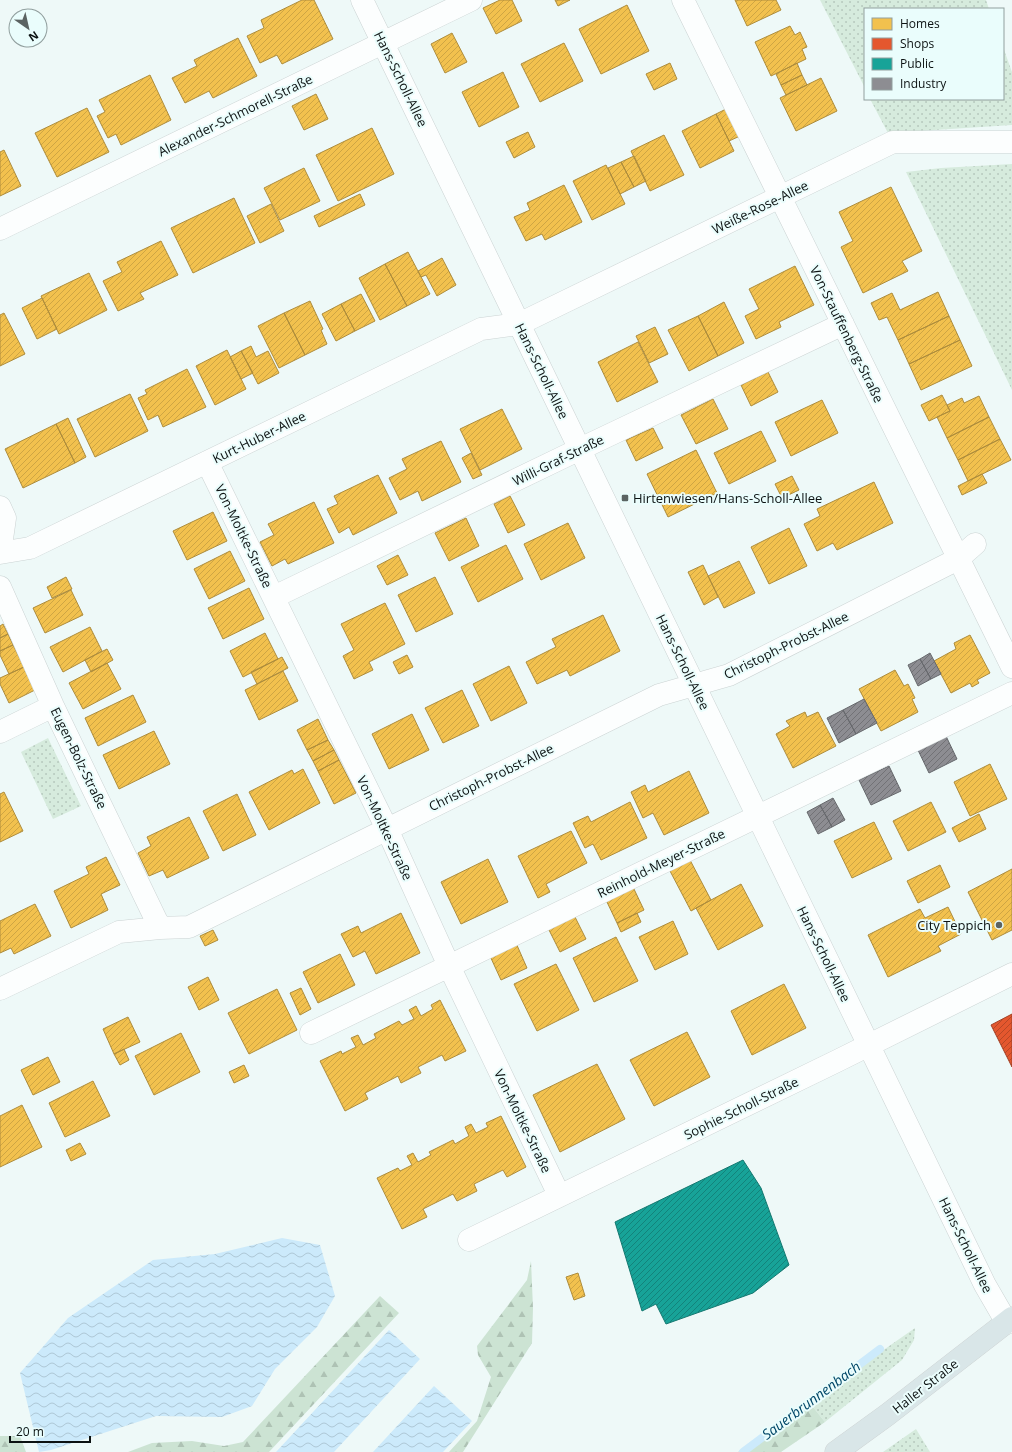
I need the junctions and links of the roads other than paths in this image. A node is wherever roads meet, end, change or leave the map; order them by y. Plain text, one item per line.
1 (362, 0) edge
2 (470, 0) edge
3 (683, 0) edge
4 (383, 42) junction
5 (1012, 142) edge
6 (780, 197) junction
7 (0, 229) edge
8 (519, 324) junction
9 (843, 324) junction
10 (580, 449) junction
11 (207, 462) junction
12 (0, 507) edge
13 (975, 544) dead end
14 (0, 553) edge
15 (958, 559) junction
16 (0, 587) edge
17 (274, 597) junction
18 (1012, 667) edge
19 (694, 685) junction
20 (1012, 693) edge
21 (53, 706) junction
22 (0, 732) edge
23 (758, 816) junction
24 (387, 829) junction
25 (160, 928) junction
26 (449, 966) junction
27 (1012, 974) edge
28 (0, 989) edge
29 (311, 1033) dead end
30 (869, 1045) junction
31 (559, 1195) junction
32 (469, 1240) dead end
33 (1009, 1320) edge
34 (836, 1452) edge

1 - 4 street, Hans-Scholl-Allee
2 - 4 street, Alexander-Schmorell-Straße
3 - 6 street, Von-Stauffenberg-Straße
4 - 7 street, Alexander-Schmorell-Straße
4 - 8 street, Hans-Scholl-Allee
5 - 6 street, Weiße-Rose-Allee
6 - 8 street, Weiße-Rose-Allee
6 - 9 street, Von-Stauffenberg-Straße
8 - 10 street, Hans-Scholl-Allee
8 - 11 street, Kurt-Huber-Allee
9 - 10 street, Willi-Graf-Straße
9 - 15 street, Von-Stauffenberg-Straße
10 - 17 street, Willi-Graf-Straße
10 - 19 street, Hans-Scholl-Allee
11 - 14 street, Kurt-Huber-Allee
11 - 17 street, Von-Moltke-Straße
12 - 14 street
13 - 15 street, Christoph-Probst-Allee
15 - 18 street, Von-Stauffenberg-Straße
15 - 19 street, Christoph-Probst-Allee
16 - 21 street, Eugen-Bolz-Straße
17 - 24 street, Von-Moltke-Straße
19 - 23 street, Hans-Scholl-Allee
19 - 24 street, Christoph-Probst-Allee
20 - 23 street, Reinhold-Meyer-Straße
21 - 22 street
21 - 25 street, Eugen-Bolz-Straße
23 - 26 street, Reinhold-Meyer-Straße
23 - 30 street, Hans-Scholl-Allee
24 - 25 street, Christoph-Probst-Allee
24 - 26 street, Von-Moltke-Straße
25 - 28 street, Christoph-Probst-Allee
26 - 29 street, Reinhold-Meyer-Straße
26 - 31 street, Von-Moltke-Straße
27 - 30 street, Sophie-Scholl-Straße
30 - 31 street, Sophie-Scholl-Straße
30 - 33 street, Hans-Scholl-Allee
31 - 32 street, Sophie-Scholl-Straße
33 - 34 main road, Haller Straße

